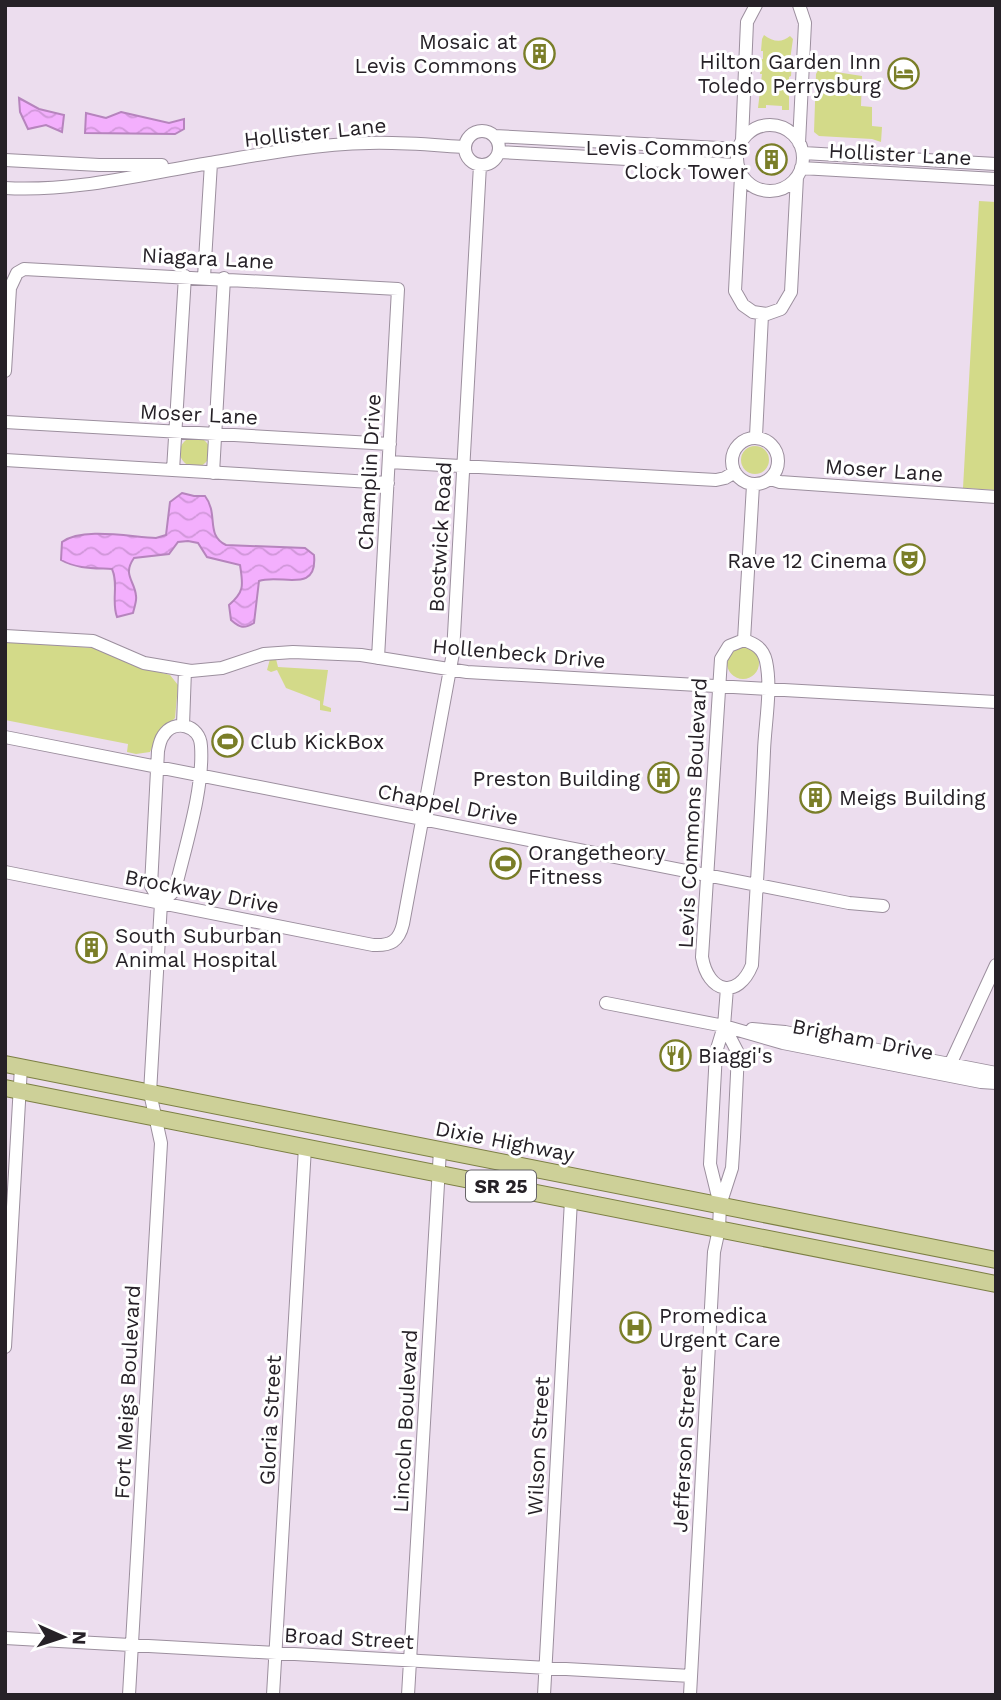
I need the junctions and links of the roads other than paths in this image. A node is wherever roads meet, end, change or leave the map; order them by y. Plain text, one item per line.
1 (756, 5) edge
2 (799, 5) edge
3 (494, 136) junction
4 (740, 144) junction
5 (464, 147) junction
6 (801, 148) junction
7 (499, 152) junction
8 (5, 160) edge
9 (211, 163) junction
10 (996, 164) edge
11 (480, 165) junction
12 (739, 170) junction
13 (799, 173) junction
14 (996, 179) edge
15 (5, 188) edge
16 (185, 276) junction
17 (204, 277) junction
18 (224, 278) junction
19 (398, 289) joint
20 (762, 315) junction
21 (5, 370) edge
22 (5, 422) edge
23 (176, 432) junction
24 (215, 434) junction
25 (755, 436) junction
26 (390, 444) junction
27 (5, 460) edge
28 (389, 463) junction
29 (463, 467) junction
30 (173, 470) junction
31 (735, 472) junction
32 (213, 473) junction
33 (771, 479) junction
34 (388, 483) junction
35 (753, 485) junction
36 (996, 497) edge
37 (5, 636) edge
38 (744, 640) junction
39 (378, 657) junction
40 (185, 670) junction
41 (450, 670) junction
42 (719, 687) junction
43 (767, 690) junction
44 (996, 702) edge
45 (183, 725) junction
46 (5, 737) edge
47 (158, 766) junction
48 (201, 775) junction
49 (423, 819) junction
50 (5, 872) edge
51 (707, 875) junction
52 (757, 884) junction
53 (161, 903) junction
54 (883, 906) dead end
55 (391, 944) joint
56 (996, 965) edge
57 (727, 988) junction
58 (606, 1003) dead end
59 (724, 1026) junction
60 (13, 1065) edge
61 (948, 1070) junction
62 (996, 1073) edge
63 (996, 1083) edge
64 (12, 1089) edge
65 (150, 1093) junction
66 (156, 1117) junction
67 (305, 1147) junction
68 (440, 1150) junction
69 (438, 1173) junction
70 (571, 1200) junction
71 (720, 1205) junction
72 (719, 1229) junction
73 (996, 1260) edge
74 (996, 1284) edge
75 (5, 1347) edge
76 (5, 1638) edge
77 (132, 1645) junction
78 (275, 1653) junction
79 (410, 1660) junction
80 (545, 1668) junction
81 (691, 1676) junction
82 (129, 1695) edge
83 (273, 1695) edge
84 (408, 1695) edge
85 (544, 1695) edge
86 (690, 1695) edge

1 - 4 street
2 - 6 street
3 - 4 street
3 - 5 street
3 - 7 street
4 - 6 street
4 - 12 street
5 - 9 street, Hollister Lane
5 - 11 street
6 - 10 street, Hollister Lane
6 - 13 street
7 - 11 street
7 - 12 street
8 - 9 street, Hollister Lane
9 - 15 street, Hollister Lane
9 - 17 street
11 - 29 street, Bostwick Road
12 - 13 street
12 - 20 street
13 - 14 street, Hollister Lane
13 - 20 street
16 - 17 street, Niagara Lane
16 - 21 street, Niagara Lane
16 - 23 street
17 - 18 street, Niagara Lane
18 - 19 street, Niagara Lane
18 - 24 street
19 - 26 street, Champlin Drive
20 - 25 street
22 - 23 street, Moser Lane
23 - 24 street, Moser Lane
23 - 30 street
24 - 26 street, Moser Lane
24 - 32 street
25 - 31 street
25 - 33 street
26 - 28 street, Champlin Drive
27 - 30 street
28 - 29 street
28 - 34 street, Champlin Drive
29 - 31 street
29 - 41 street, Bostwick Road
30 - 32 street
31 - 35 street
32 - 34 street
33 - 35 street
33 - 36 street, Moser Lane
34 - 39 street, Champlin Drive
35 - 38 street
37 - 40 street, Hollenbeck Drive
38 - 42 street, Levis Commons Boulevard
38 - 43 street
39 - 40 street, Hollenbeck Drive
39 - 41 street, Hollenbeck Drive
40 - 45 street
41 - 42 street, Hollenbeck Drive
41 - 49 street, Bostwick Road
42 - 43 street, Hollenbeck Drive
42 - 51 street, Levis Commons Boulevard
43 - 44 street, Hollenbeck Drive
43 - 52 street
45 - 47 street
45 - 48 street
46 - 47 street, Chappel Drive
47 - 48 street, Chappel Drive
47 - 53 street
48 - 49 street, Chappel Drive
48 - 53 street
49 - 51 street, Chappel Drive
49 - 55 street, Bostwick Road
50 - 53 street, Brockway Drive
51 - 52 street, Chappel Drive
51 - 57 street, Levis Commons Boulevard
52 - 54 street, Chappel Drive
52 - 57 street
53 - 55 street, Brockway Drive
53 - 65 street, Fort Meigs Boulevard
56 - 61 street
57 - 59 street
58 - 59 street, Brigham Drive
59 - 61 street, Brigham Drive
59 - 71 street
59 - 71 street
60 - 64 street
60 - 65 main road, Dixie Highway / SR 25
61 - 62 street, Brigham Drive
61 - 63 street, Brigham Drive
64 - 66 main road, SR 25
64 - 75 street
65 - 66 street, Fort Meigs Boulevard
65 - 68 main road, Dixie Highway / SR 25
66 - 67 main road, SR 25
66 - 77 street, Fort Meigs Boulevard
67 - 69 main road, SR 25
67 - 78 street, Gloria Street
68 - 69 street, Lincoln Boulevard
68 - 71 main road, Dixie Highway / SR 25
69 - 70 main road, SR 25
69 - 79 street, Lincoln Boulevard
70 - 72 main road, SR 25
70 - 80 street, Wilson Street
71 - 72 street, Jefferson Street
71 - 73 main road, Dixie Highway / SR 25
72 - 74 main road, SR 25
72 - 81 street, Jefferson Street
76 - 77 street, Broad Street
77 - 78 street, Broad Street
77 - 82 street, Fort Meigs Boulevard
78 - 79 street, Broad Street
78 - 83 street, Gloria Street
79 - 80 street, Broad Street
79 - 84 street, Lincoln Boulevard
80 - 81 street, Broad Street
80 - 85 street, Wilson Street
81 - 86 street, Jefferson Street

